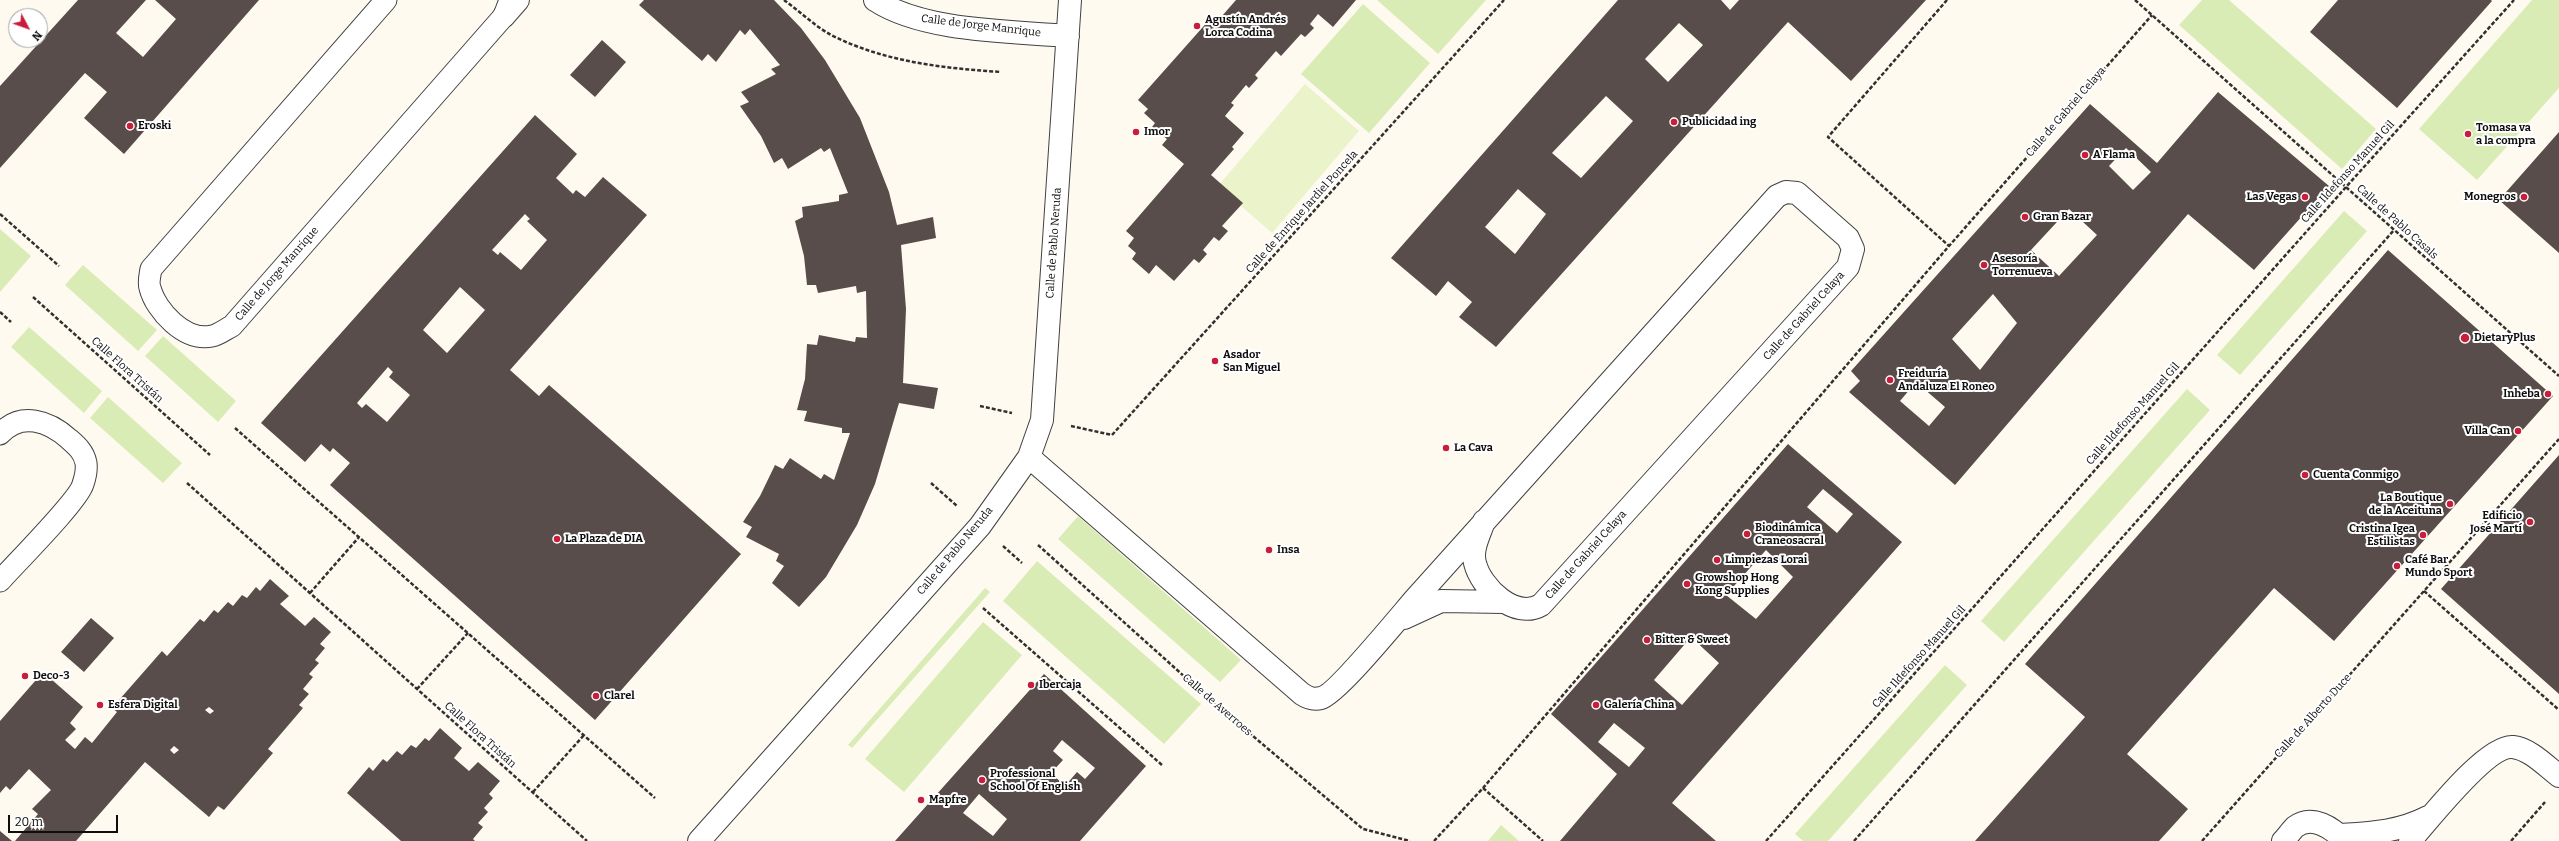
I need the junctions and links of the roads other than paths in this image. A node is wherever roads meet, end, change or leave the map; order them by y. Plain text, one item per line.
1 (386, 0) edge
2 (875, 0) edge
3 (1070, 0) edge
4 (511, 5) edge
5 (1068, 36) junction
6 (0, 434) edge
7 (1029, 457) junction
8 (1484, 521) junction
9 (0, 581) edge
10 (1504, 602) junction
11 (1395, 622) junction
12 (2559, 776) edge
13 (2434, 814) junction
14 (2342, 838) edge
15 (699, 841) edge
16 (2283, 841) edge
17 (2410, 841) edge

1 - 4 lane, Calle de Jorge Manrique
2 - 5 street, Calle de Jorge Manrique
3 - 5 street, Calle de Pablo Neruda
5 - 7 street, Calle de Pablo Neruda
6 - 9 lane
7 - 11 street, Calle de Gabriel Celaya
7 - 15 street, Calle de Pablo Neruda
8 - 10 street, Calle de Gabriel Celaya
8 - 10 street, Calle de Gabriel Celaya
8 - 11 street, Calle de Gabriel Celaya
10 - 11 street, Calle de Gabriel Celaya
12 - 13 street
13 - 14 street
13 - 17 street
14 - 16 street

